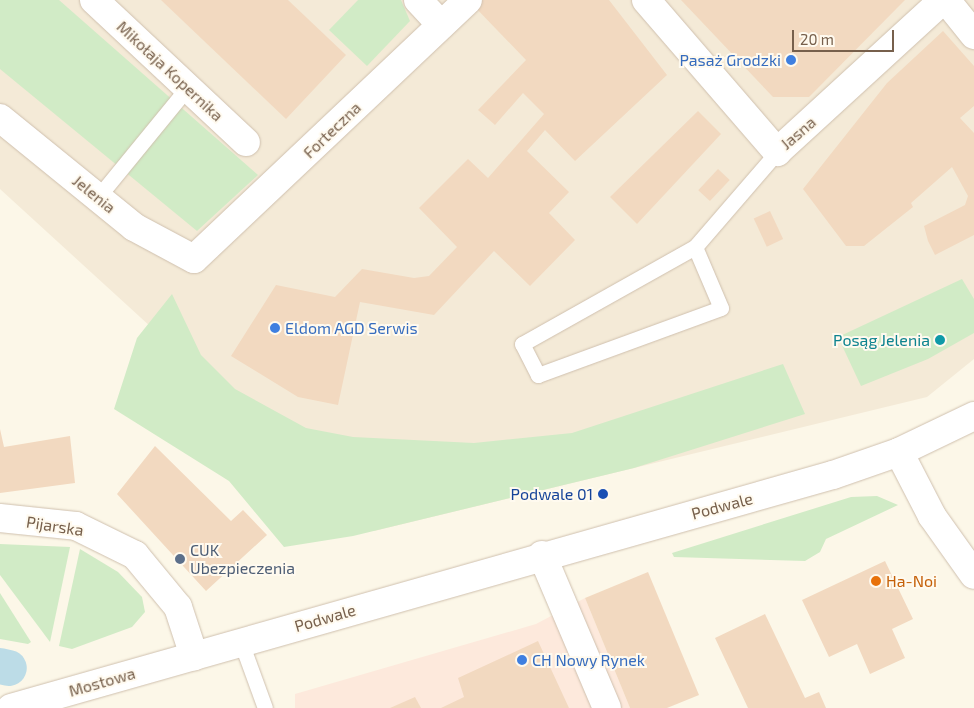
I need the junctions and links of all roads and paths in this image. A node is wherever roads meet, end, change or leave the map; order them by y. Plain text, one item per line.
1 (94, 0) edge
2 (418, 0) edge
3 (646, 0) edge
4 (945, 0) edge
5 (454, 14) edge
6 (974, 35) edge
7 (188, 87) junction
8 (0, 118) edge
9 (246, 142) dead end
10 (778, 152) junction
11 (98, 197) junction
12 (695, 247) junction
13 (194, 260) joint
14 (974, 416) edge
15 (900, 452) junction
16 (0, 518) edge
17 (542, 555) junction
18 (974, 575) edge
19 (241, 642) junction
20 (194, 656) junction
21 (10, 708) edge
22 (265, 708) edge
23 (607, 708) edge

1 - 7 street, Mikołaja Kopernika
2 - 5 street
3 - 10 street, Jasna
4 - 6 street, Jasna
4 - 10 street, Jasna
5 - 13 street, Forteczna
7 - 9 street, Mikołaja Kopernika
7 - 11 lane
8 - 11 street, Jelenia
10 - 12 lane
11 - 13 street, Jelenia
12 - 12 lane
14 - 15 street, Podwale
15 - 17 street, Podwale
15 - 18 street
16 - 20 street, Pijarska
17 - 19 street, Podwale
17 - 23 street
19 - 20 street, Podwale
19 - 22 lane
20 - 21 street, Mostowa

